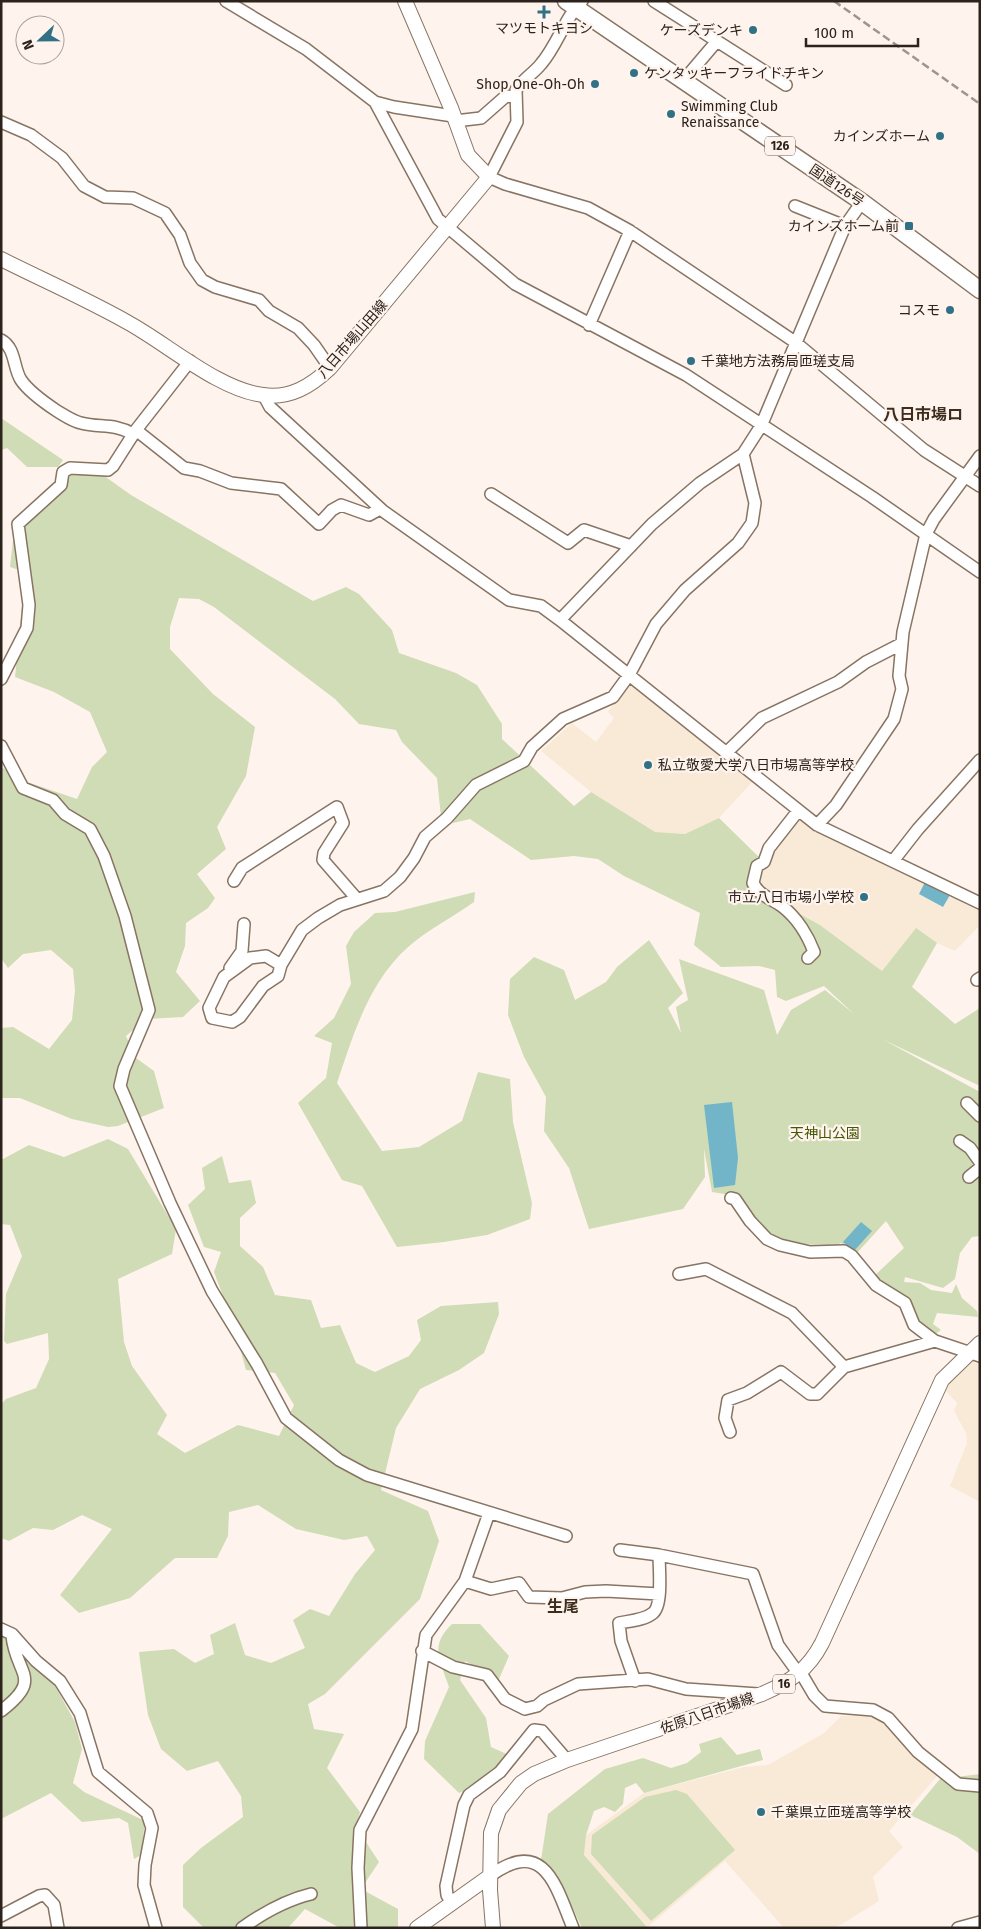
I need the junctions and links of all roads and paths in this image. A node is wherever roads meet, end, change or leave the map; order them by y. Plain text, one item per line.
1 (405, 1) edge
2 (654, 1) edge
3 (236, 3) edge
4 (576, 3) edge
5 (718, 41) junction
6 (683, 81) junction
7 (786, 85) dead end
8 (516, 97) junction
9 (375, 102) junction
10 (454, 119) junction
11 (3, 126) edge
12 (488, 177) junction
13 (862, 202) junction
14 (795, 206) dead end
15 (845, 226) junction
16 (447, 227) junction
17 (630, 231) junction
18 (1, 259) edge
19 (980, 290) edge
20 (589, 325) junction
21 (1, 340) edge
22 (796, 342) junction
23 (190, 361) junction
24 (330, 368) junction
25 (264, 396) junction
26 (761, 426) junction
27 (134, 432) junction
28 (743, 454) junction
29 (980, 456) edge
30 (965, 475) junction
31 (980, 486) edge
32 (490, 494) dead end
33 (380, 509) junction
34 (926, 534) junction
35 (631, 546) junction
36 (980, 572) edge
37 (560, 620) junction
38 (901, 644) junction
39 (629, 675) junction
40 (1, 679) edge
41 (1, 746) edge
42 (726, 753) junction
43 (980, 760) edge
44 (798, 810) junction
45 (817, 825) junction
46 (893, 861) junction
47 (234, 881) dead end
48 (357, 899) junction
49 (980, 903) edge
50 (244, 924) dead end
51 (808, 958) dead end
52 (281, 965) junction
53 (224, 977) junction
54 (967, 1103) dead end
55 (980, 1116) edge
56 (960, 1141) dead end
57 (980, 1162) edge
58 (980, 1168) edge
59 (969, 1177) dead end
60 (731, 1198) dead end
61 (679, 1274) dead end
62 (935, 1341) junction
63 (980, 1343) edge
64 (974, 1354) edge
65 (844, 1367) junction
66 (730, 1432) dead end
67 (489, 1514) junction
68 (566, 1536) dead end
69 (620, 1550) dead end
70 (659, 1555) junction
71 (466, 1581) junction
72 (659, 1594) junction
73 (1, 1628) edge
74 (12, 1634) junction
75 (422, 1651) junction
76 (800, 1674) junction
77 (635, 1681) junction
78 (762, 1694) junction
79 (1, 1711) edge
80 (567, 1760) junction
81 (980, 1786) edge
82 (490, 1876) junction
83 (312, 1894) dead end
84 (452, 1904) junction
85 (1, 1916) edge
86 (980, 1922) edge
87 (58, 1928) edge
88 (156, 1928) edge
89 (242, 1928) edge
90 (361, 1928) edge
91 (417, 1928) edge
92 (493, 1928) edge
93 (573, 1928) edge
94 (958, 1928) edge

1 - 10 main road
2 - 5 street
3 - 9 street
4 - 6 highway, 国道126号 / 126
4 - 8 street
5 - 6 street
5 - 7 street
6 - 13 highway, 国道126号 / 126
8 - 10 street
8 - 12 street
9 - 10 street
9 - 16 street
10 - 12 main road
11 - 24 street
12 - 16 main road, 八日市場山田線
12 - 17 street
13 - 15 street
13 - 19 highway, 国道126号 / 126
14 - 15 street
15 - 22 street
16 - 20 street
16 - 24 main road, 八日市場山田線
17 - 20 street
17 - 22 street
18 - 23 main road, 八日市場山田線
20 - 26 street
21 - 27 street
22 - 26 street
22 - 30 street
23 - 25 main road, 八日市場山田線
23 - 27 street
24 - 25 main road, 八日市場山田線
25 - 33 street
26 - 28 street
26 - 34 street
27 - 33 street
27 - 40 street
28 - 35 street
28 - 39 street
29 - 30 street
30 - 31 street
30 - 34 street
32 - 35 street
33 - 37 street
34 - 36 street
34 - 38 street
35 - 37 street
37 - 39 street
38 - 42 street
38 - 45 street
39 - 42 street
39 - 48 street
41 - 67 street
42 - 44 street
43 - 46 street
44 - 45 street
44 - 51 street
45 - 46 street
46 - 49 street
47 - 48 street
48 - 52 street
50 - 53 street
52 - 53 street
52 - 53 street
54 - 55 street
56 - 57 street
58 - 59 street
60 - 62 street
61 - 65 street
62 - 64 street
62 - 65 street
63 - 64 main road, 佐原八日市場線 / 16
64 - 76 main road, 佐原八日市場線 / 16
65 - 66 street
67 - 68 street
67 - 71 street
69 - 70 street
70 - 72 street
70 - 76 street
71 - 72 street
71 - 75 street
72 - 77 street
73 - 74 street
74 - 79 street
74 - 88 street
75 - 77 street
75 - 90 street
76 - 78 main road, 佐原八日市場線 / 16
76 - 81 street
77 - 78 street
78 - 80 main road, 佐原八日市場線 / 16
80 - 82 main road, 佐原八日市場線 / 16
80 - 84 street
82 - 84 main road
82 - 92 main road, 佐原八日市場線
82 - 93 street
83 - 89 street
84 - 91 main road
85 - 87 street
86 - 94 street

